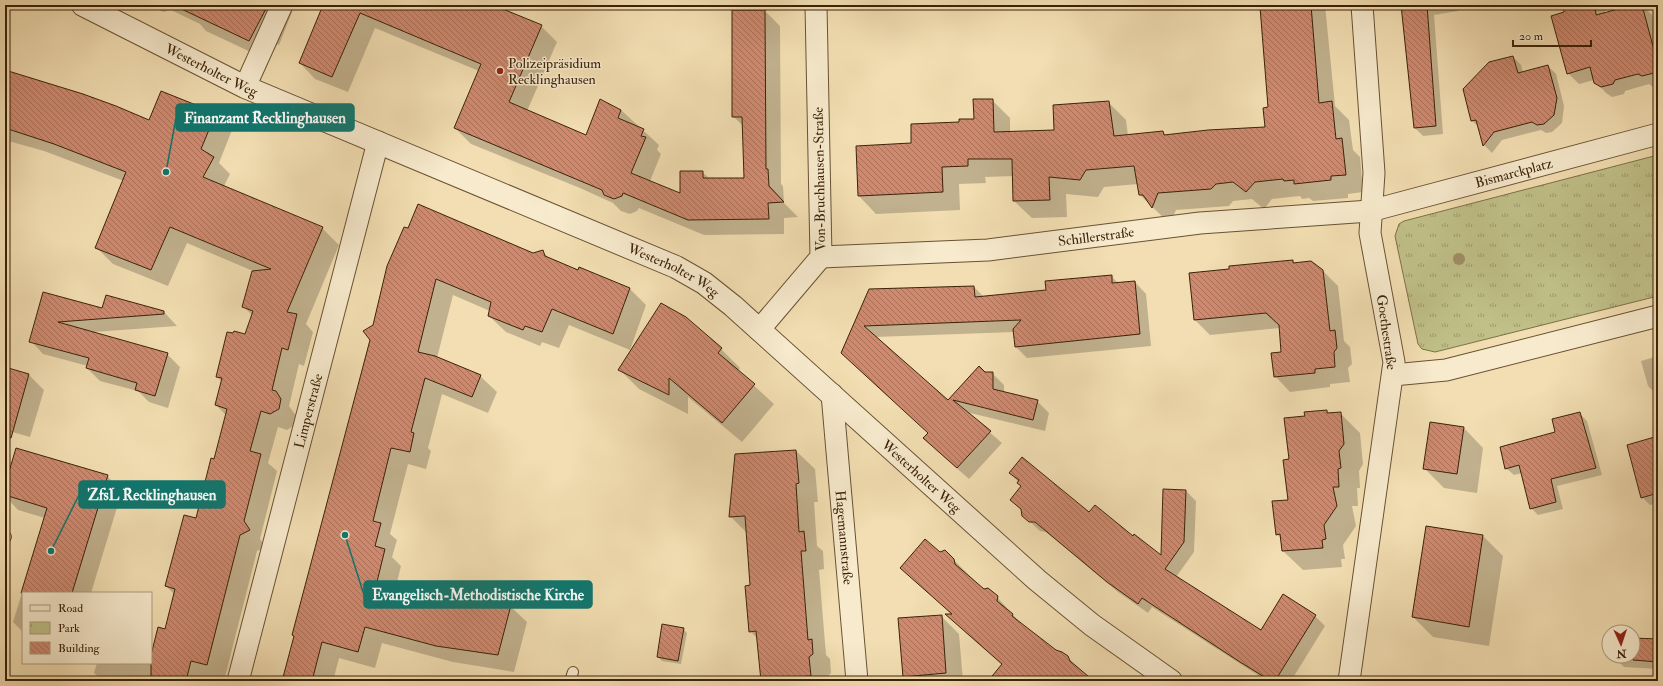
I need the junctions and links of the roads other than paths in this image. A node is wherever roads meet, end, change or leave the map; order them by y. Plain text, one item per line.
1 (83, 5) edge
2 (282, 5) edge
3 (816, 5) edge
4 (1362, 5) edge
5 (245, 87) junction
6 (1658, 134) edge
7 (378, 142) junction
8 (1370, 211) junction
9 (821, 257) junction
10 (1658, 316) edge
11 (759, 330) junction
12 (1393, 375) junction
13 (832, 394) junction
14 (238, 681) edge
15 (857, 681) edge
16 (1171, 681) edge
17 (1349, 681) edge

1 - 5 street, Westerholter Weg
2 - 5 street
3 - 9 street, Von-Bruchhausen-Straße
4 - 8 street, Goethestraße
5 - 7 street, Westerholter Weg
6 - 8 street, Bismarckplatz
7 - 11 street, Westerholter Weg
7 - 14 street, Limperstraße
8 - 9 street, Schillerstraße
8 - 12 street, Goethestraße
9 - 11 street, Von-Bruchhausen-Straße
10 - 12 street
11 - 13 street, Westerholter Weg
12 - 17 street, Goethestraße
13 - 15 street, Hagemannstraße
13 - 16 street, Westerholter Weg

